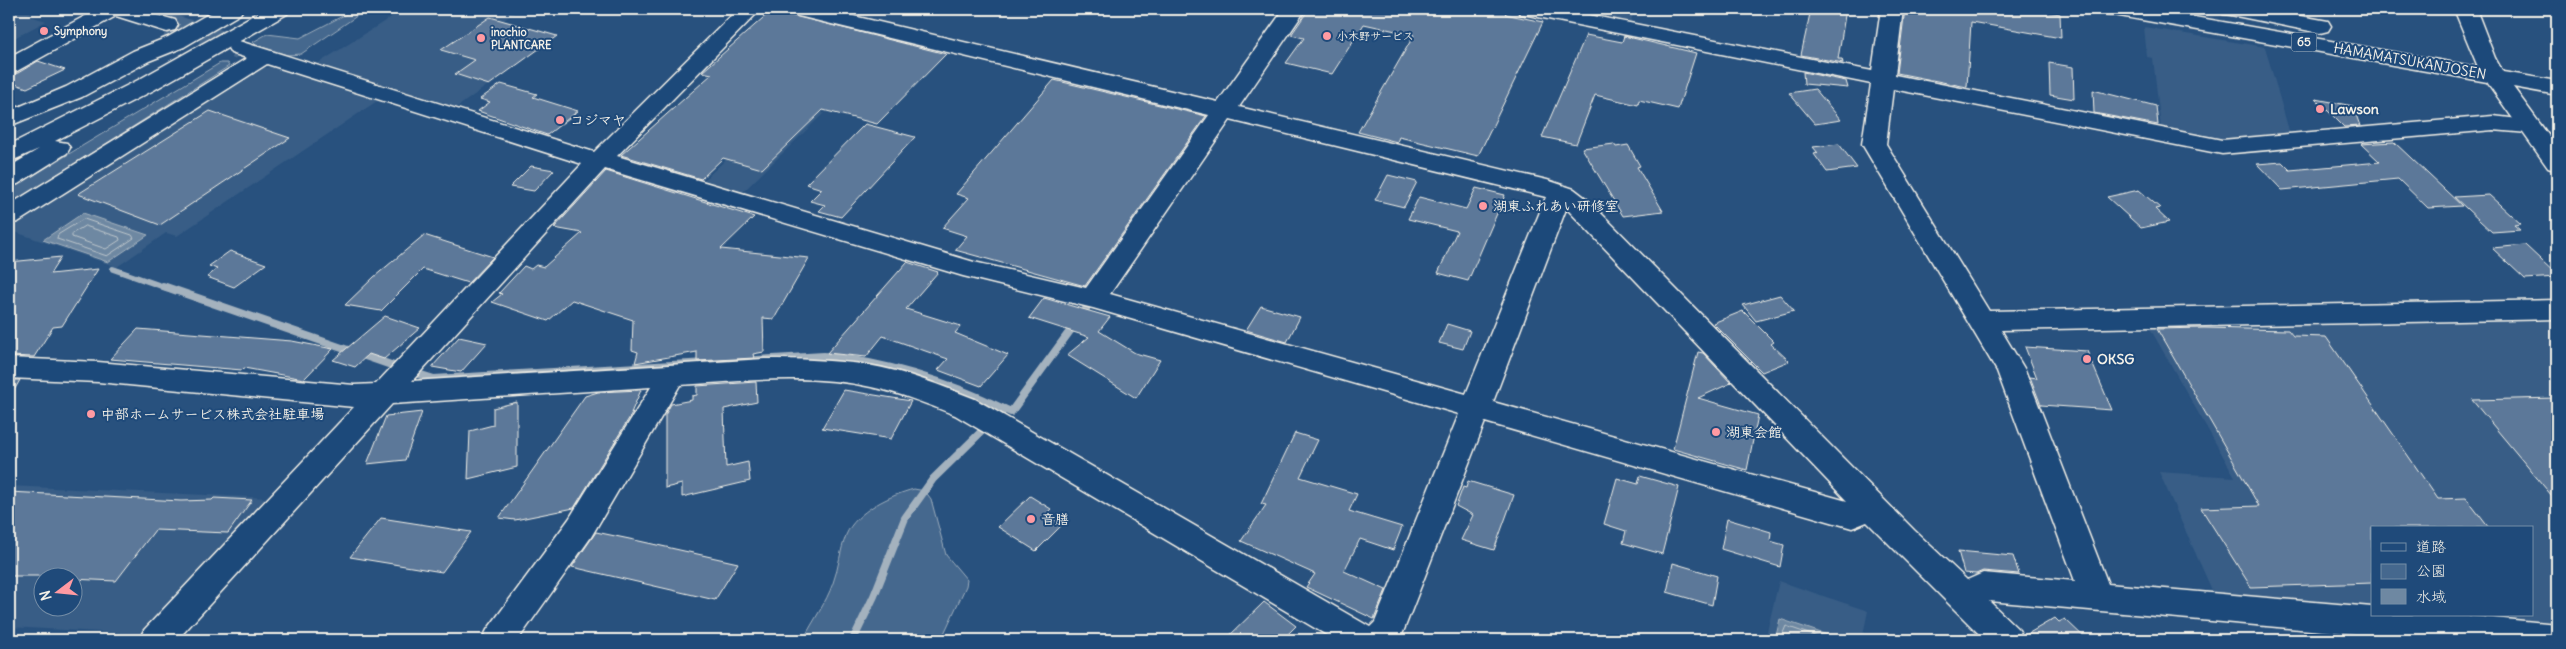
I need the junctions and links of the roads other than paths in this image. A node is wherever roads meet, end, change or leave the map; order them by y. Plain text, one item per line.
1 (113, 9) edge
2 (232, 9) edge
3 (279, 9) edge
4 (750, 9) edge
5 (798, 9) edge
6 (1295, 9) edge
7 (1528, 9) edge
8 (1892, 9) edge
9 (2114, 9) edge
10 (2231, 9) edge
11 (2465, 9) edge
12 (171, 34) junction
13 (239, 48) tunnel mouth
14 (208, 52) junction
15 (265, 56) junction
16 (9, 66) edge
17 (2490, 67) junction
18 (2557, 73) edge
19 (1883, 79) junction
20 (2557, 88) edge
21 (1224, 111) junction
22 (9, 118) edge
23 (2528, 126) junction
24 (9, 139) edge
25 (9, 154) edge
26 (600, 160) junction
27 (2557, 163) edge
28 (9, 178) edge
29 (1560, 193) junction
30 (9, 216) edge
31 (1093, 299) junction
32 (2557, 309) edge
33 (1981, 321) junction
34 (9, 368) edge
35 (669, 375) junction
36 (384, 394) junction
37 (1476, 408) junction
38 (1871, 507) junction
39 (1964, 598) junction
40 (2097, 598) junction
41 (2557, 638) edge
42 (156, 640) edge
43 (499, 640) edge
44 (1362, 640) edge
45 (1380, 640) edge
46 (2007, 640) edge

1 - 12 main road
1 - 16 main road
2 - 12 main road
3 - 14 main road
4 - 26 main road
5 - 21 main road
6 - 21 main road
7 - 19 main road
8 - 19 main road
9 - 17 main road, HAMAMATSUKANJOSEN / 65
10 - 17 main road, HAMAMATSUKANJOSEN / 65
11 - 17 main road
12 - 22 main road
12 - 24 main road
13 - 15 main road
14 - 25 main road
14 - 28 main road
15 - 26 main road
15 - 30 main road
17 - 18 main road, HAMAMATSUKANJOSEN / 65
17 - 20 main road, HAMAMATSUKANJOSEN / 65
17 - 23 main road
19 - 23 main road
19 - 33 main road
21 - 29 main road
21 - 31 main road
23 - 27 main road
26 - 31 main road
26 - 36 main road
29 - 37 main road
29 - 38 main road
31 - 37 main road
32 - 33 main road
33 - 40 main road
34 - 36 main road
35 - 36 main road
35 - 43 main road
35 - 44 main road
36 - 42 main road
37 - 38 main road
37 - 45 main road
38 - 39 main road
39 - 40 main road
39 - 46 main road
40 - 41 main road

